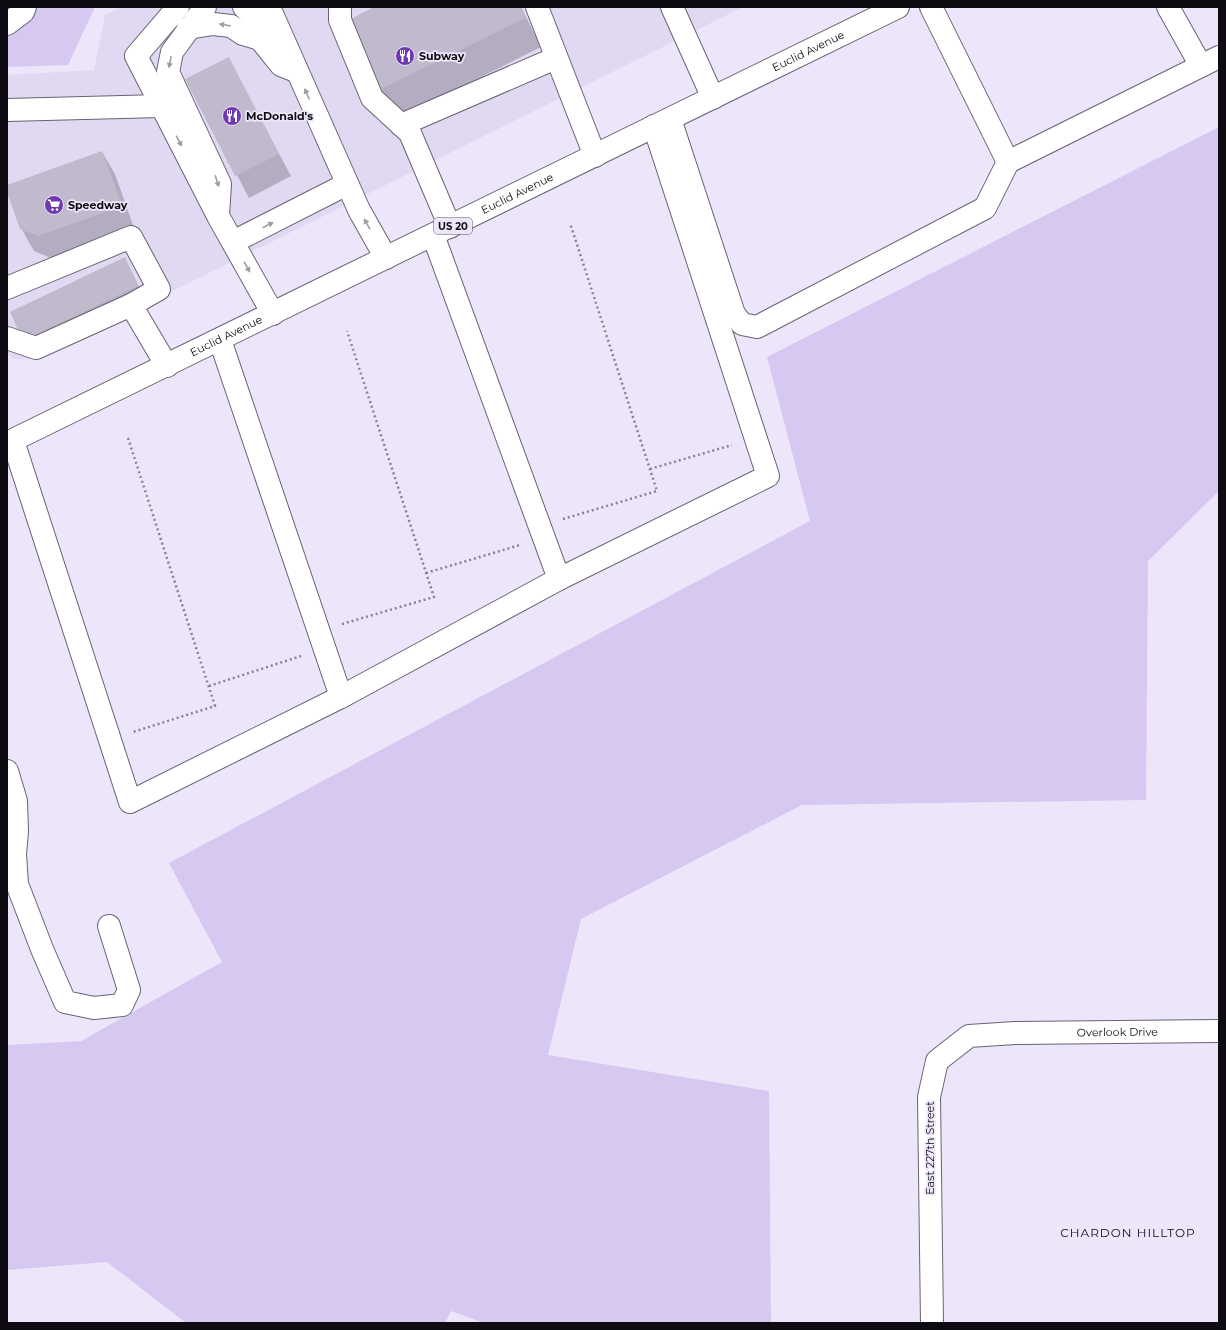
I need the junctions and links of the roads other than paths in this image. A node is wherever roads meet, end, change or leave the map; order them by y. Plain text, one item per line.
1 (25, 7) edge
2 (178, 7) edge
3 (205, 7) edge
4 (244, 7) edge
5 (269, 7) edge
6 (340, 7) edge
7 (537, 7) edge
8 (898, 7) edge
9 (931, 7) edge
10 (1168, 7) edge
11 (676, 8) edge
12 (7, 24) edge
13 (188, 28) junction
14 (260, 39) junction
15 (556, 58) junction
16 (1210, 62) edge
17 (296, 71) junction
18 (713, 98) junction
19 (161, 106) junction
20 (7, 110) edge
21 (662, 123) junction
22 (401, 125) junction
23 (594, 156) junction
24 (1008, 162) junction
25 (347, 184) junction
26 (218, 216) junction
27 (441, 231) junction
28 (233, 242) junction
29 (386, 258) junction
30 (7, 288) edge
31 (131, 305) junction
32 (273, 314) junction
33 (7, 338) edge
34 (220, 340) junction
35 (167, 366) junction
36 (10, 442) edge
37 (559, 579) junction
38 (341, 697) junction
39 (7, 771) edge
40 (109, 926) dead end
41 (1219, 1031) edge
42 (1015, 1033) joint
43 (932, 1323) edge

1 - 12 main road
2 - 19 main road
3 - 13 main road
4 - 14 main road
5 - 17 main road
6 - 22 main road
7 - 15 main road
8 - 18 main road, Euclid Avenue / US 20
9 - 24 main road
10 - 16 main road
11 - 18 main road
14 -> 13 main road
13 -> 26 main road
14 - 17 main road
15 - 22 main road
15 - 23 main road
16 - 24 main road
25 -> 17 main road
18 - 21 main road, Euclid Avenue / US 20
19 - 20 main road
19 -> 26 main road
21 - 23 main road, Euclid Avenue / US 20
21 - 24 main road
21 - 37 main road
22 - 27 main road
23 - 27 main road, Euclid Avenue / US 20
28 -> 25 main road
29 -> 25 main road
26 - 28 main road
27 - 29 main road, Euclid Avenue / US 20
27 - 37 main road
28 -> 32 main road
29 - 32 main road, Euclid Avenue / US 20
30 - 31 main road
31 - 33 main road
31 - 35 main road
32 - 34 main road, Euclid Avenue / US 20
34 - 35 main road, Euclid Avenue / US 20
34 - 38 main road
35 - 36 main road, Euclid Avenue / US 20
36 - 38 main road
37 - 38 main road
39 - 40 main road
41 - 42 main road, Overlook Drive
42 - 43 main road, East 227th Street

